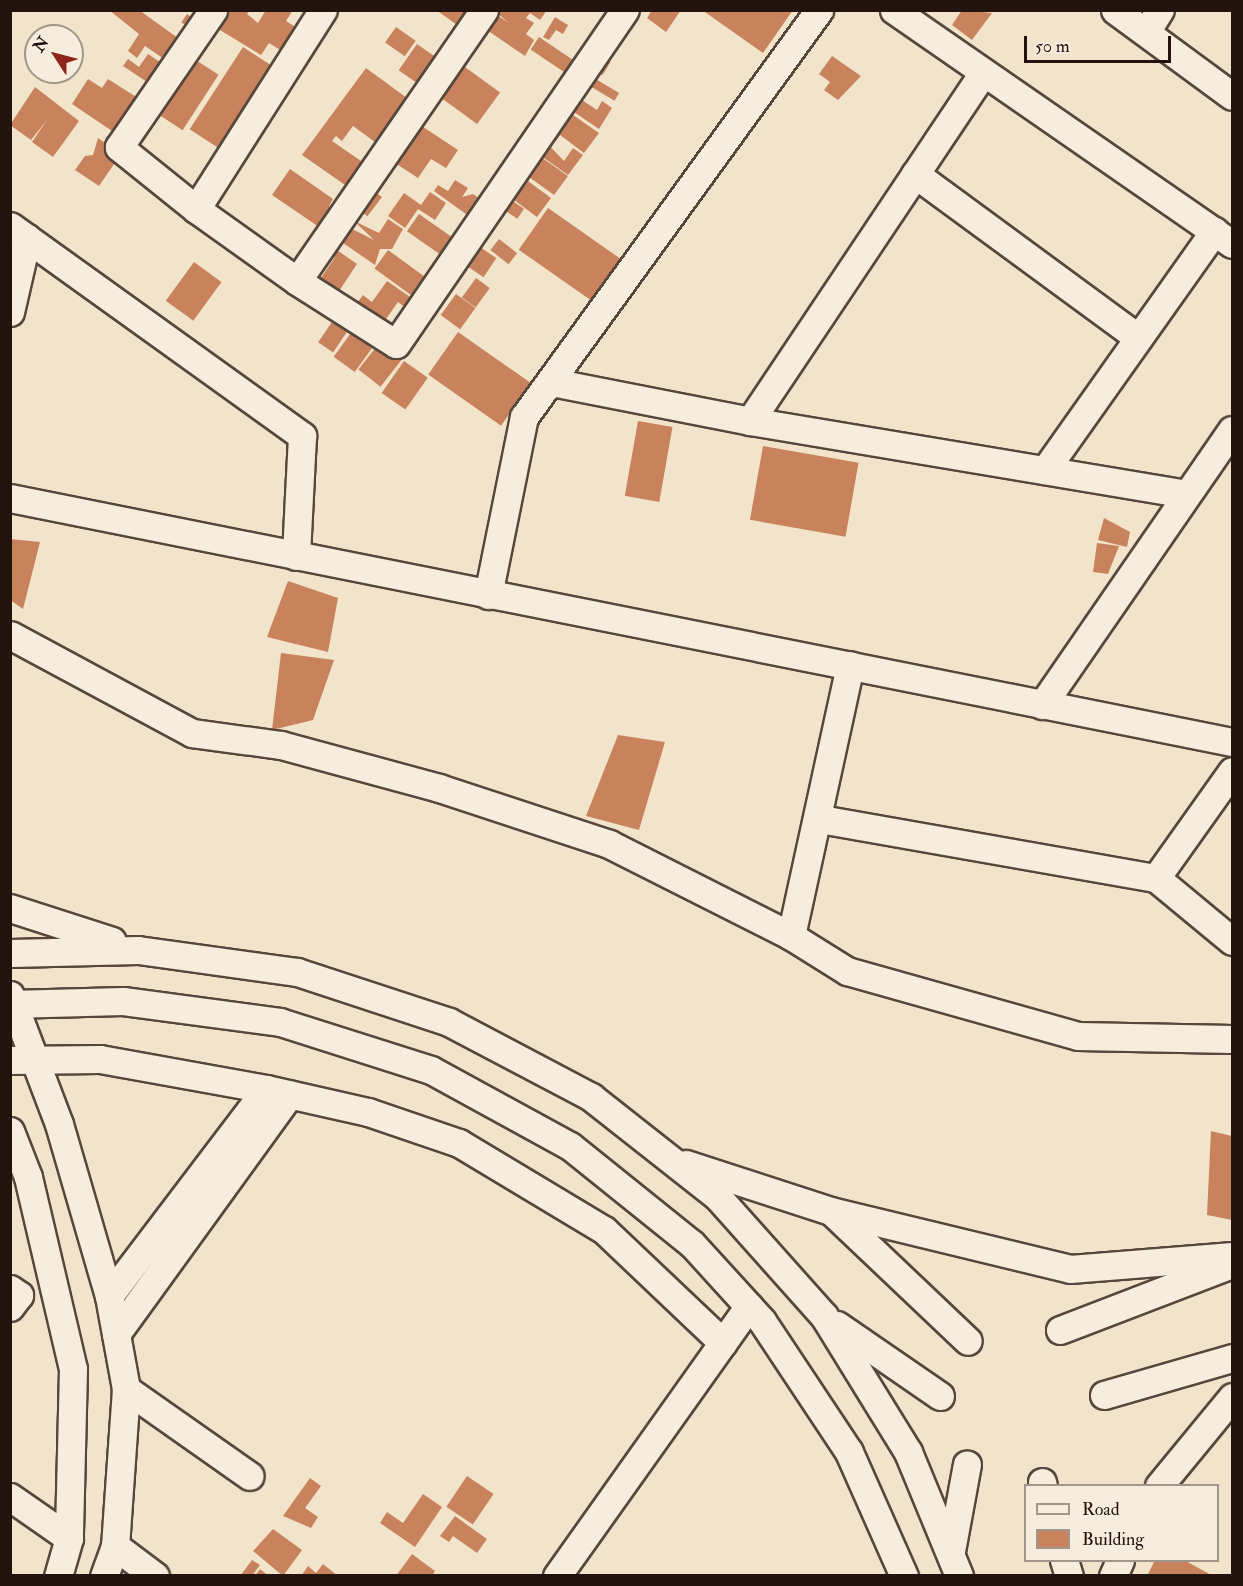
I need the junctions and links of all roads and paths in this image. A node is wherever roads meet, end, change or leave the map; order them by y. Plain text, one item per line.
1 (213, 10) edge
2 (483, 10) edge
3 (625, 10) edge
4 (819, 10) edge
5 (894, 10) edge
6 (1115, 10) edge
7 (321, 11) edge
8 (1153, 21) edge
9 (983, 73) junction
10 (1233, 96) edge
11 (915, 174) junction
12 (196, 209) junction
13 (19, 232) edge
14 (1223, 238) edge
15 (297, 281) junction
16 (11, 307) edge
17 (1138, 338) junction
18 (552, 382) junction
19 (750, 421) junction
20 (1233, 430) edge
21 (1045, 470) junction
22 (1186, 494) junction
23 (10, 498) edge
24 (296, 556) junction
25 (488, 595) junction
26 (10, 635) edge
27 (850, 665) junction
28 (1042, 705) junction
29 (1233, 742) edge
30 (1233, 771) edge
31 (820, 819) junction
32 (1156, 878) junction
33 (10, 908) edge
34 (791, 936) junction
35 (1233, 942) edge
36 (17, 949) edge
37 (138, 950) junction
38 (13, 1001) edge
39 (1233, 1039) edge
40 (10, 1060) edge
41 (37, 1062) junction
42 (278, 1091) junction
43 (10, 1131) edge
44 (677, 1161) junction
45 (831, 1212) junction
46 (1233, 1256) edge
47 (1233, 1263) edge
48 (10, 1289) edge
49 (109, 1296) junction
50 (749, 1306) junction
51 (10, 1307) edge
52 (824, 1316) junction
53 (1060, 1330) dead end
54 (116, 1334) junction
55 (968, 1341) dead end
56 (723, 1343) junction
57 (1233, 1358) edge
58 (126, 1389) junction
59 (1104, 1395) dead end
60 (940, 1396) dead end
61 (1233, 1397) edge
62 (967, 1464) dead end
63 (250, 1476) dead end
64 (1160, 1484) edge
65 (10, 1497) edge
66 (69, 1538) junction
67 (115, 1546) junction
68 (955, 1563) edge
69 (58, 1575) edge
70 (104, 1575) edge
71 (155, 1575) edge
72 (557, 1575) edge
73 (904, 1575) edge

1 - 12 street
2 - 15 street
3 - 15 street
4 - 18 street
5 - 9 street
6 - 8 street
7 - 12 street
8 - 10 street
9 - 11 street
9 - 14 street
11 - 17 street
11 - 19 street
12 - 15 street
13 - 16 street
13 - 24 street
14 - 17 street
17 - 21 street
18 - 19 street
18 - 25 street
19 - 21 street
20 - 22 street
21 - 22 street
22 - 28 street
23 - 24 street
24 - 25 street
25 - 27 street
26 - 34 street
27 - 28 street
27 - 31 street
28 - 29 street
30 - 32 street
31 - 32 street
31 - 34 street
32 - 35 street
33 - 37 street
34 - 39 street
36 - 37 street
37 - 44 street
38 - 41 street
38 - 50 street
40 - 41 street
41 - 42 street
41 - 49 street
42 - 49 street
42 - 54 street
42 - 56 street
43 - 66 street
44 - 45 street
44 - 52 street
45 - 46 street
45 - 55 street
47 - 53 street
48 - 51 street
49 - 54 street
50 - 56 street
50 - 73 street
52 - 60 street
52 - 68 street
54 - 58 street
56 - 72 street
57 - 59 street
58 - 63 street
58 - 67 street
61 - 64 street
62 - 68 street
65 - 66 street
66 - 69 street
67 - 70 street
67 - 71 street

